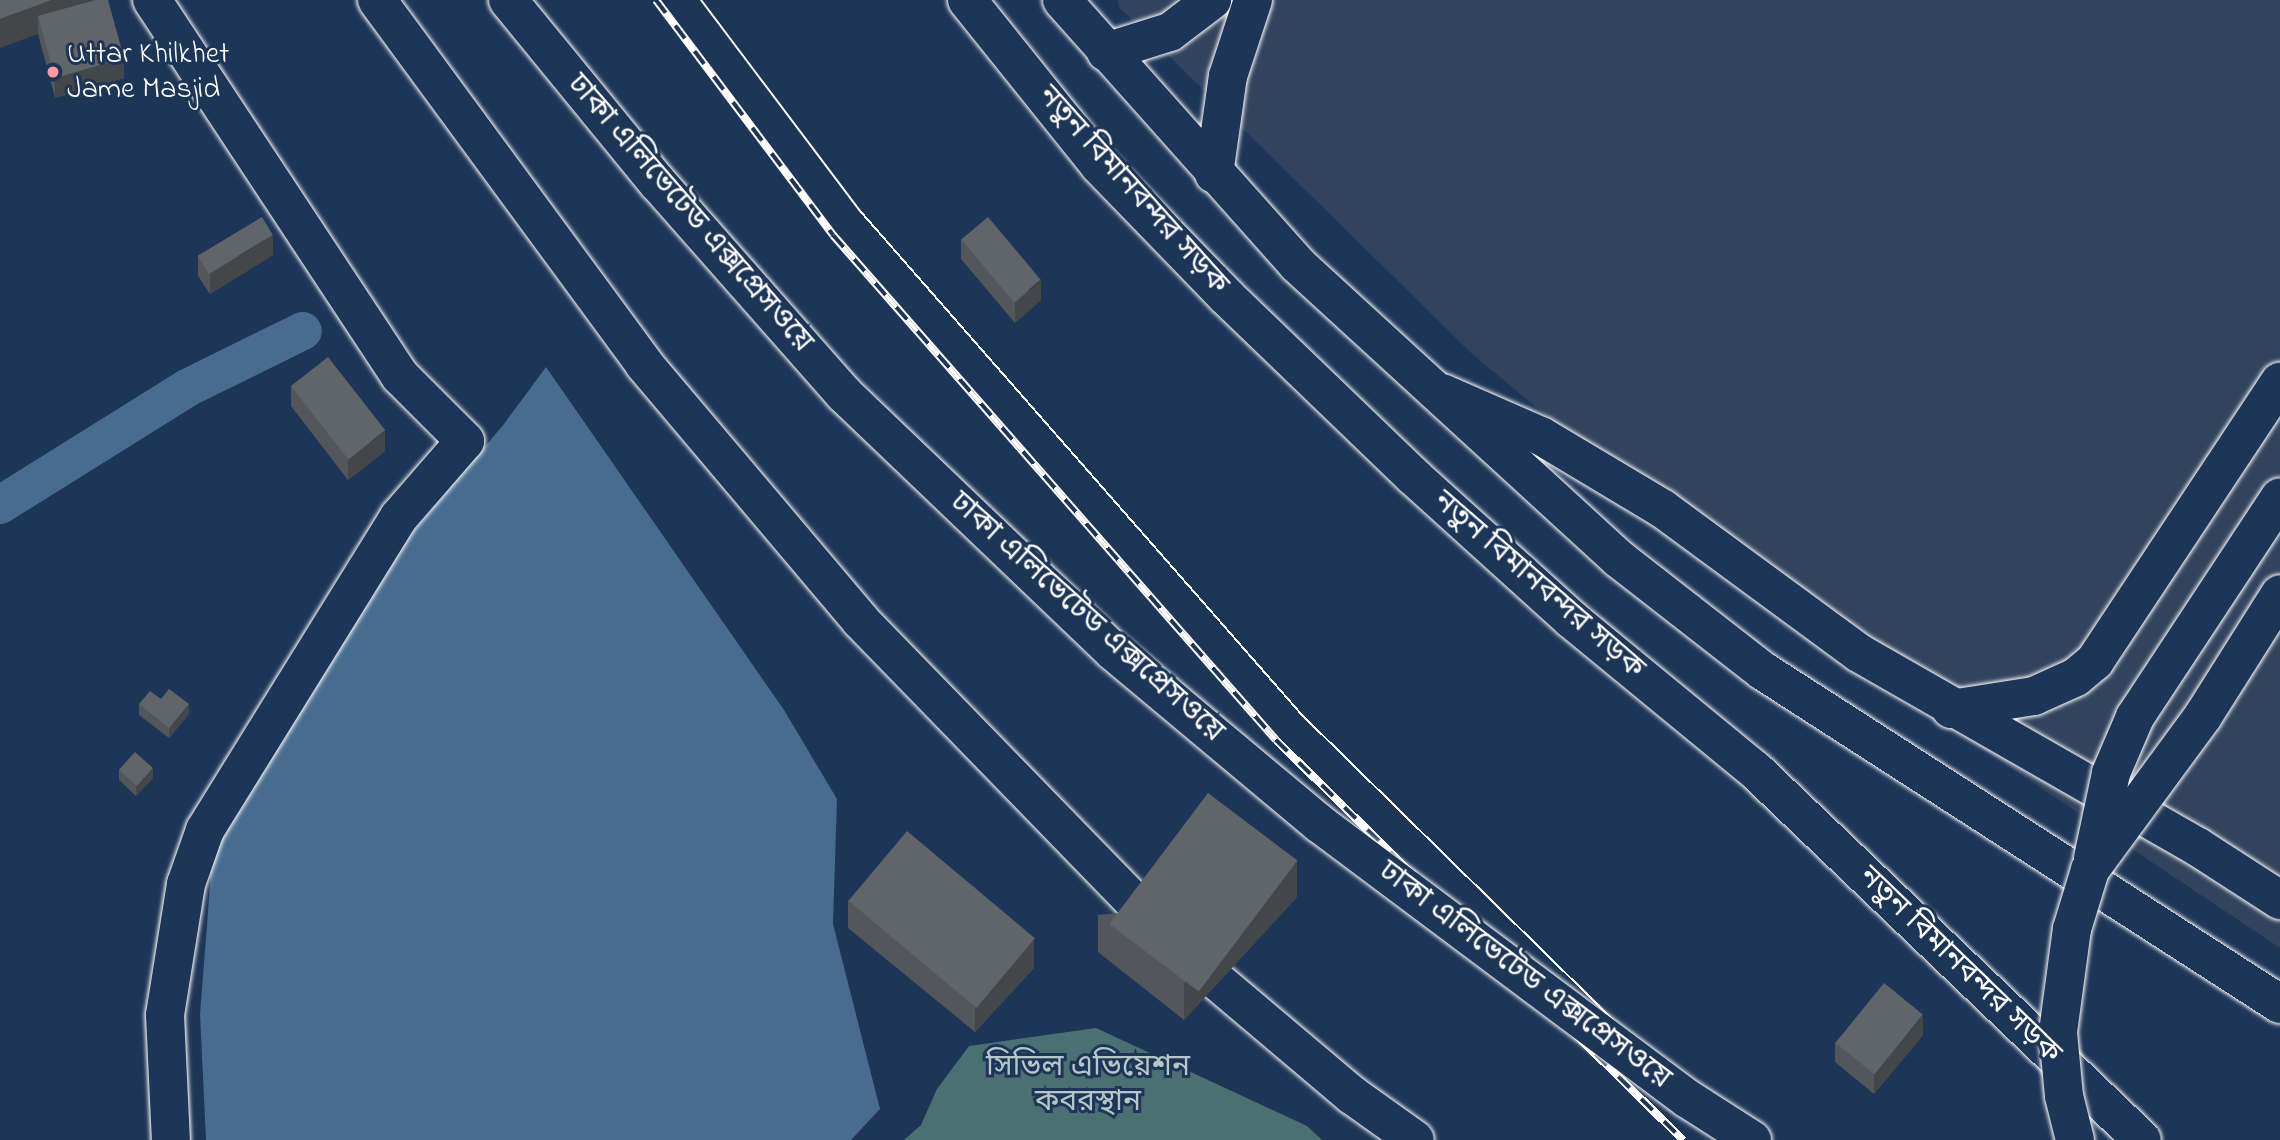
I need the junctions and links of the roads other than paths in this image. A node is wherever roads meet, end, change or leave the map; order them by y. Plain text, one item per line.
1 (152, 0) edge
2 (377, 0) edge
3 (508, 0) edge
4 (967, 0) edge
5 (1062, 0) edge
6 (1212, 0) edge
7 (1253, 0) edge
8 (1105, 52) junction
9 (1214, 174) junction
10 (2280, 382) edge
11 (1434, 390) junction
12 (2280, 498) edge
13 (2280, 594) edge
14 (1951, 709) junction
15 (2090, 870) junction
16 (2280, 900) edge
17 (2280, 1003) edge
18 (171, 1140) edge
19 (1415, 1140) edge
20 (1752, 1140) edge
21 (2075, 1140) edge
22 (2142, 1140) edge

1 - 18 main road
2 - 19 main road
3 - 20 main road, ঢাকা এলিভেটেড এক্সপ্রেসওয়ে, bridge
4 - 22 main road, নতুন বিমানবন্দর সড়ক
5 - 8 main road
6 - 8 main road
7 - 9 main road
8 - 9 main road
9 - 11 main road
10 - 14 main road
11 - 14 main road
11 - 17 main road
12 - 15 main road, bridge
13 - 15 main road, bridge
14 - 16 main road
15 - 21 main road, bridge

